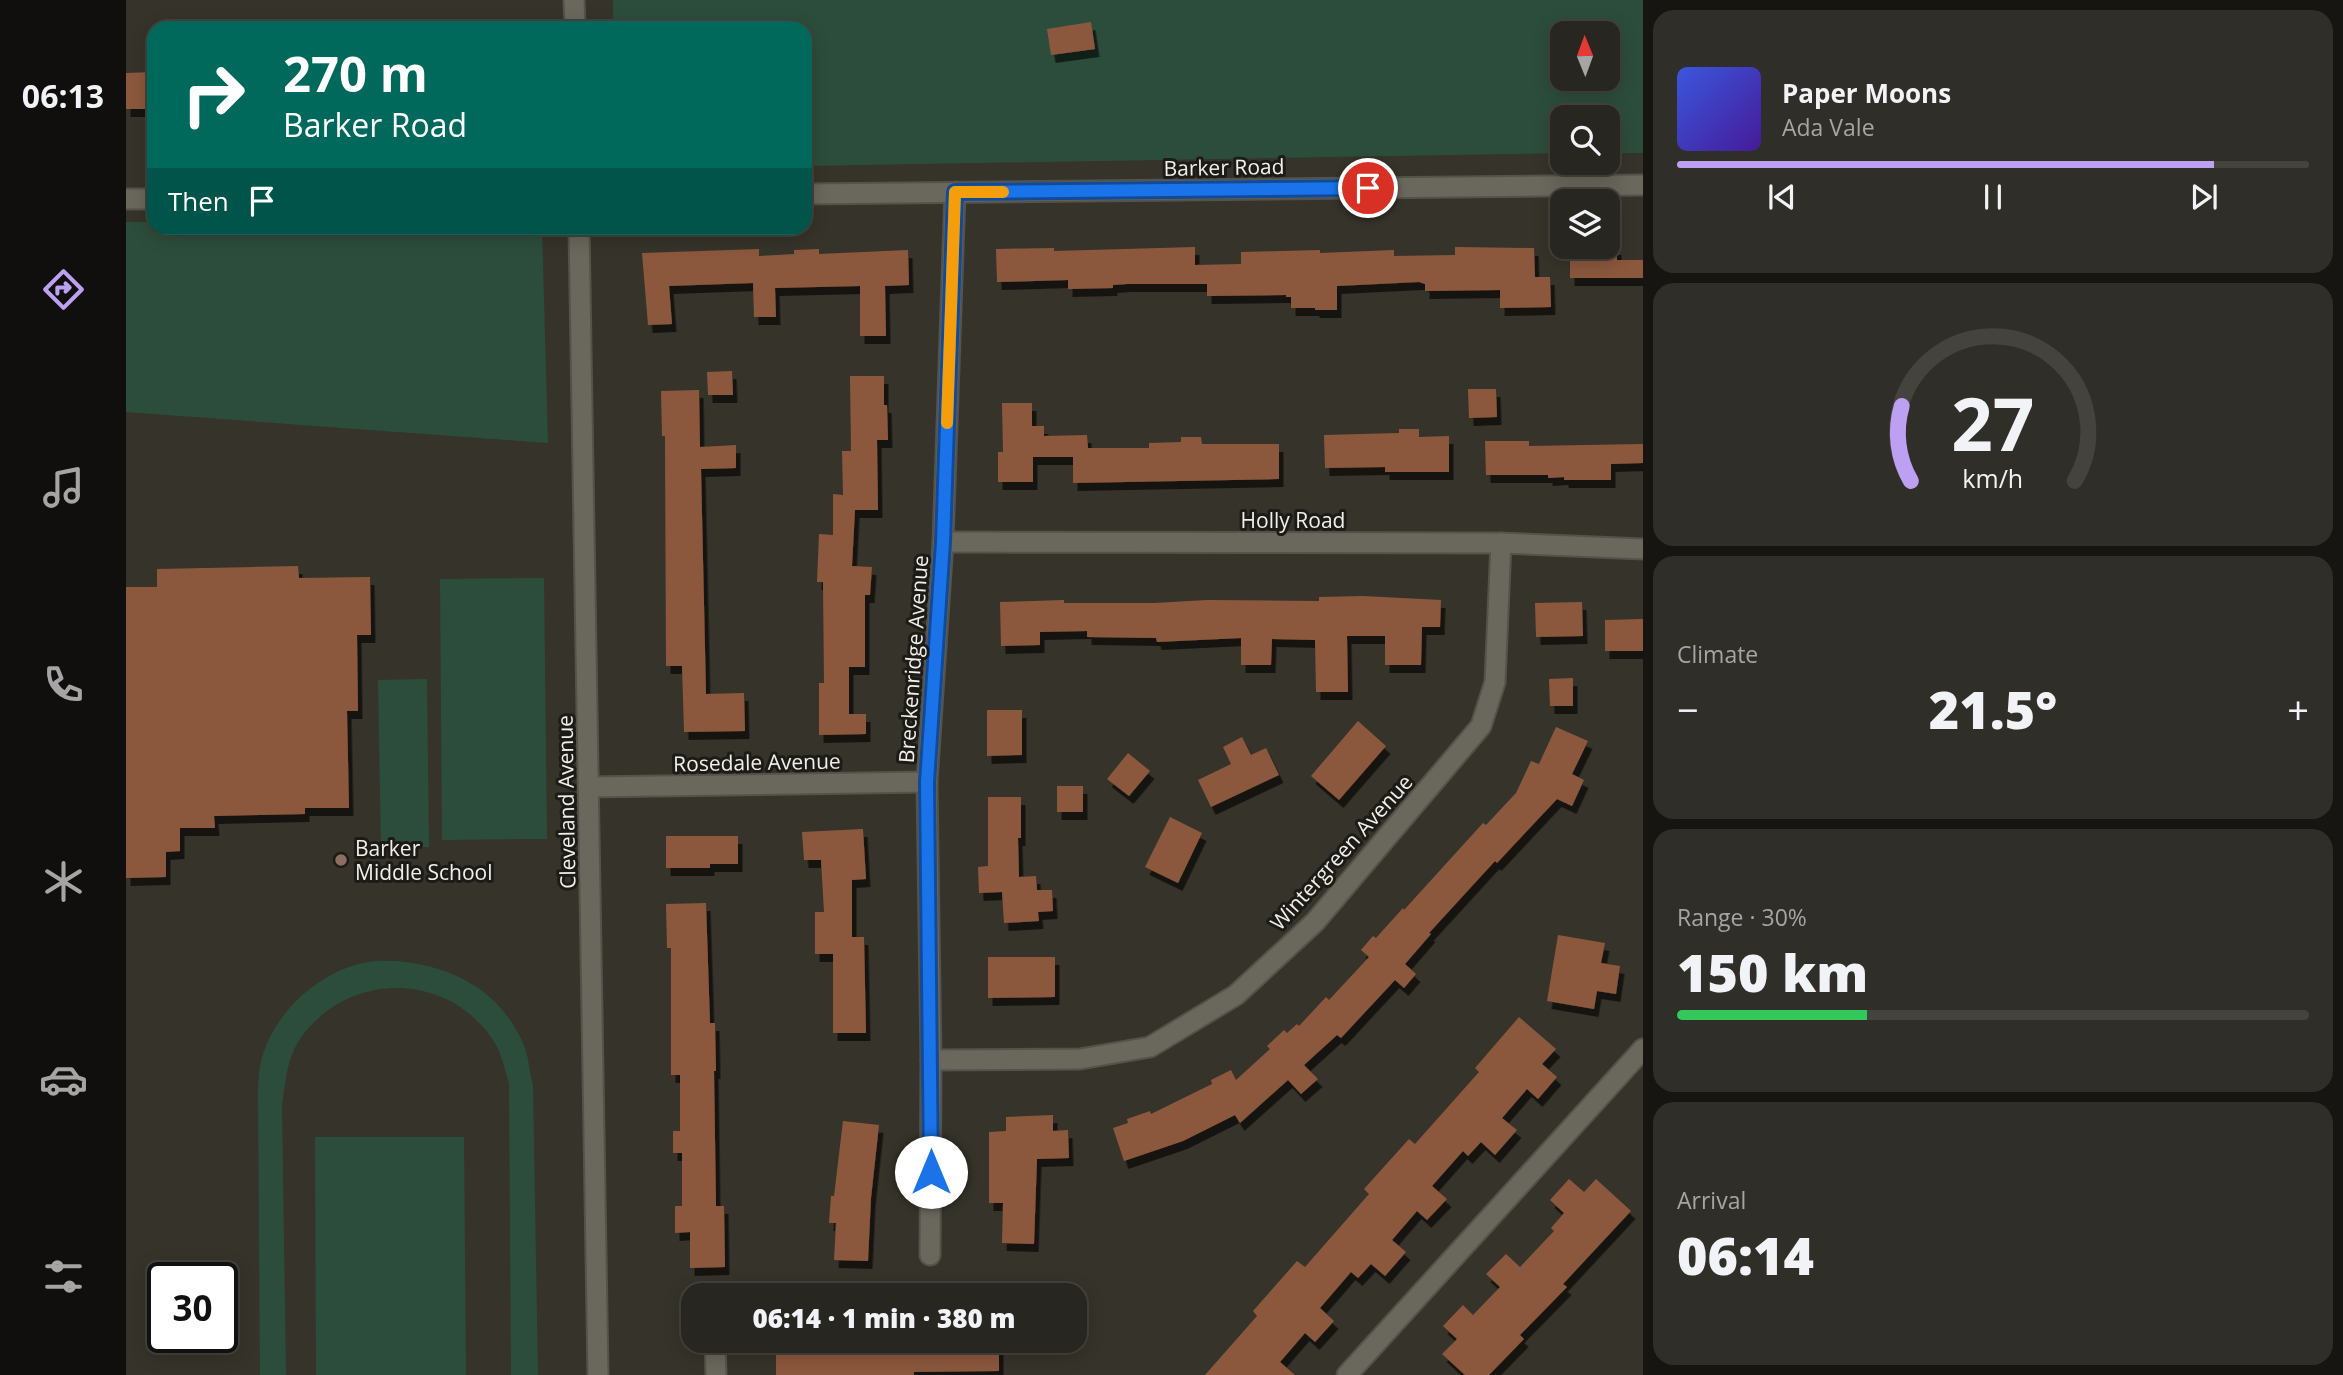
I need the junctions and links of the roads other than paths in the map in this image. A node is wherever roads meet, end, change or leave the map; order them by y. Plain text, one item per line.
1 (574, 0) edge
2 (575, 21) edge
3 (1643, 185) edge
4 (955, 192) junction
5 (812, 194) edge
6 (126, 199) edge
7 (147, 199) edge
8 (579, 235) edge
9 (943, 542) junction
10 (1501, 543) junction
11 (1643, 549) edge
12 (927, 782) junction
13 (588, 787) junction
14 (1643, 1049) edge
15 (931, 1060) junction
16 (930, 1255) dead end
17 (715, 1353) edge
18 (598, 1375) edge
19 (716, 1375) edge
20 (1347, 1375) edge

1 - 2 street
3 - 4 street, Barker Road
4 - 5 street, Barker Road
4 - 9 street, Breckenridge Avenue
6 - 7 street
8 - 13 street, Cleveland Avenue
9 - 10 street, Holly Road
9 - 12 street, Breckenridge Avenue
10 - 11 street, Holly Road
10 - 15 street, Wintergreen Avenue
12 - 13 street, Rosedale Avenue
12 - 15 street, Breckenridge Avenue
13 - 18 street, Cleveland Avenue
14 - 20 street
15 - 16 street, Breckenridge Avenue
17 - 19 street

